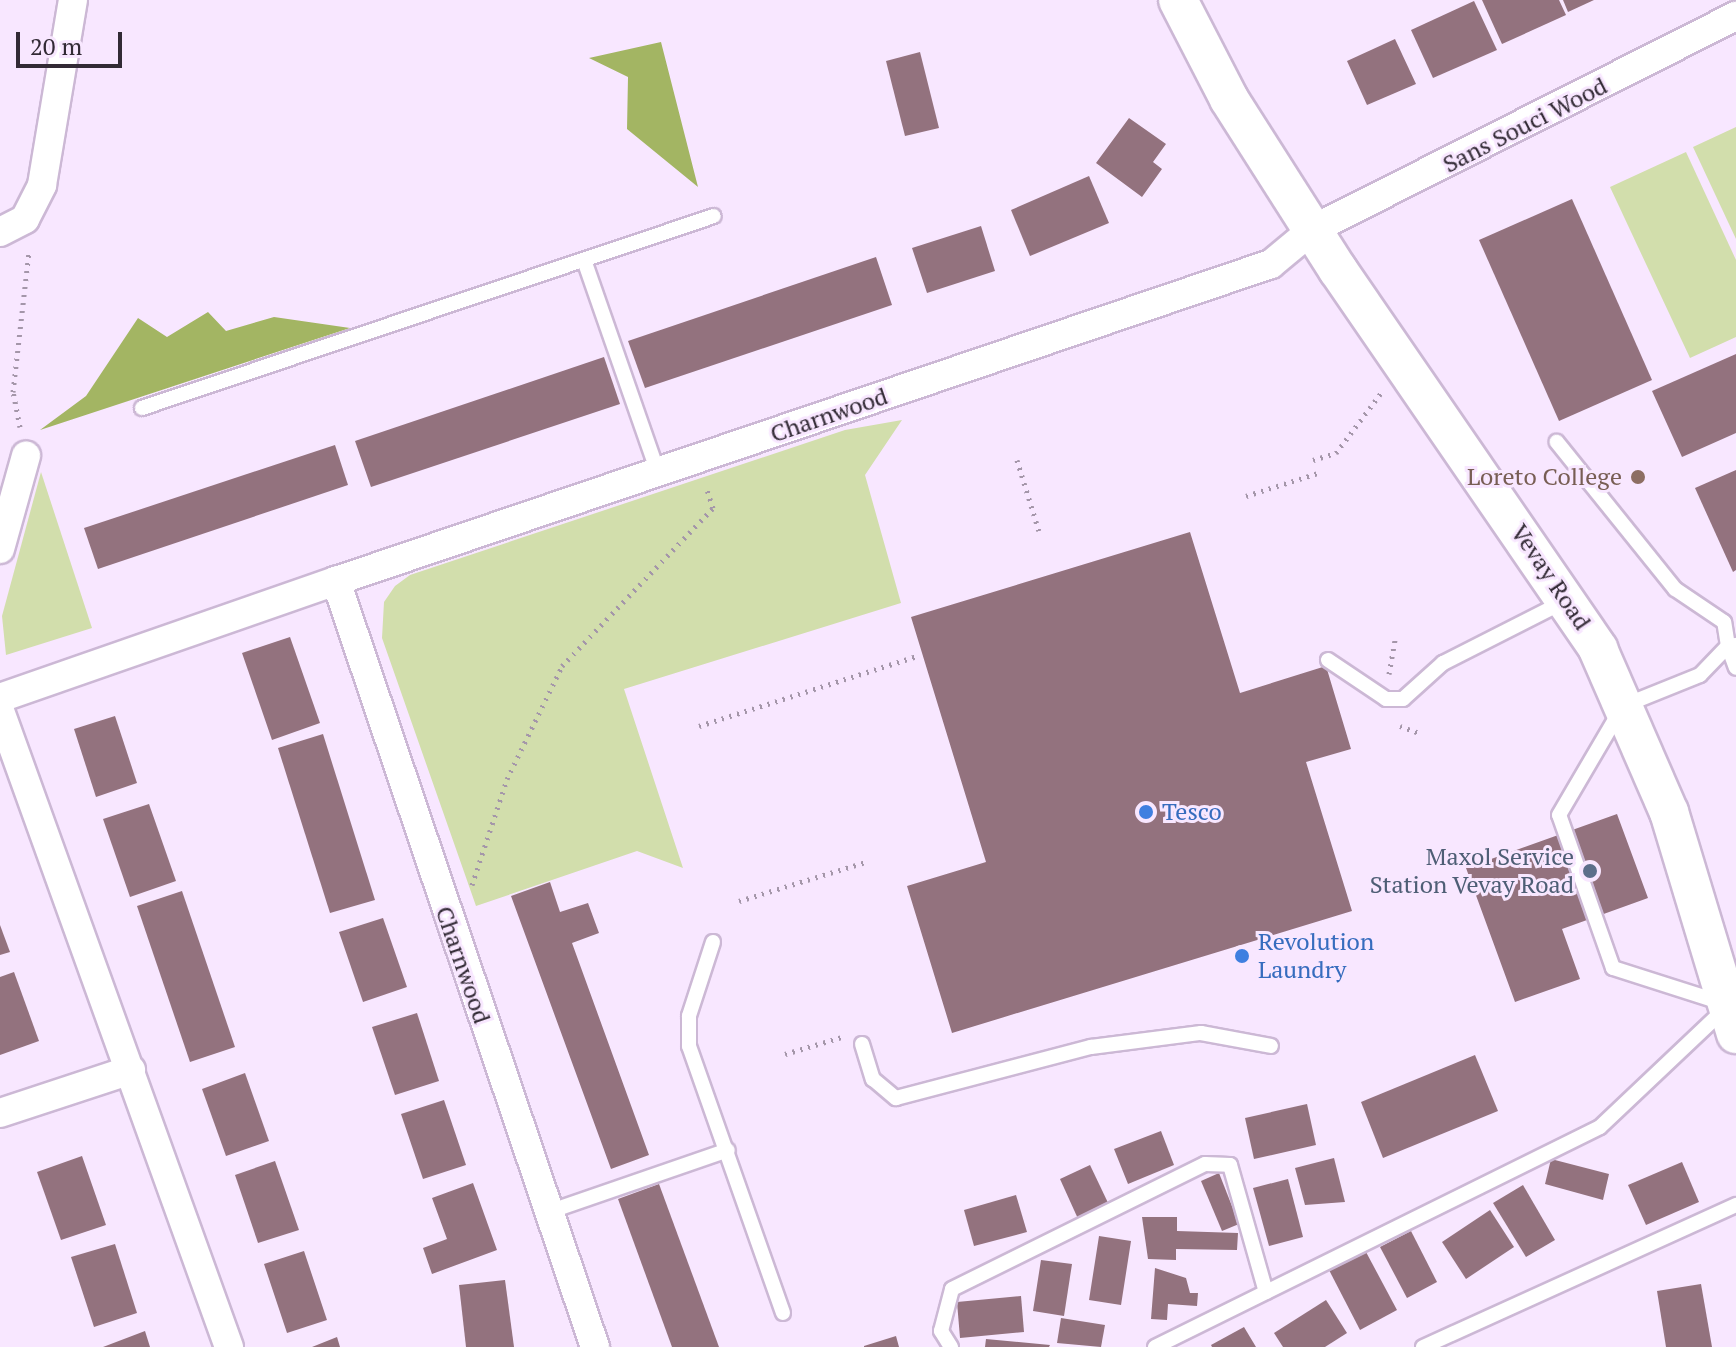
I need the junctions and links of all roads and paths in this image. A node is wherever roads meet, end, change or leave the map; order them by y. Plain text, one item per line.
1 (73, 0) edge
2 (1178, 0) edge
3 (1736, 16) edge
4 (714, 216) dead end
5 (12, 226) edge
6 (1312, 230) junction
7 (584, 260) junction
8 (1410, 372) junction
9 (142, 408) dead end
10 (1557, 442) dead end
11 (26, 456) joint
12 (696, 460) junction
13 (1017, 460) dead end
14 (1313, 460) dead end
15 (658, 473) junction
16 (1318, 473) dead end
17 (1246, 496) dead end
18 (1039, 531) dead end
19 (0, 549) edge
20 (336, 581) junction
21 (1566, 600) junction
22 (1732, 646) edge
23 (917, 656) dead end
24 (1328, 660) dead end
25 (1736, 668) edge
26 (0, 698) edge
27 (1623, 706) junction
28 (0, 711) edge
29 (699, 726) dead end
30 (866, 862) dead end
31 (739, 901) dead end
32 (442, 902) junction
33 (713, 942) dead end
34 (1733, 1020) edge
35 (860, 1038) joint
36 (1271, 1046) dead end
37 (785, 1054) dead end
38 (131, 1070) junction
39 (0, 1113) edge
40 (728, 1150) junction
41 (1736, 1205) edge
42 (548, 1212) junction
43 (1266, 1292) junction
44 (783, 1313) dead end
45 (229, 1347) edge
46 (595, 1347) edge
47 (951, 1347) edge
48 (1155, 1347) edge
49 (1423, 1347) edge

1 - 5 street
2 - 6 main road, Vevay Road
3 - 6 street, Sans Souci Wood
4 - 7 lane
5 - 11 path
6 - 8 main road, Vevay Road
6 - 12 street, Charnwood
7 - 9 lane
7 - 15 lane
8 - 14 path
8 - 21 main road, Vevay Road
10 - 22 lane
11 - 19 street
12 - 15 street, Charnwood
12 - 32 path
13 - 18 path
15 - 20 street, Charnwood
16 - 17 path
20 - 26 street, Charnwood
20 - 32 street, Charnwood
21 - 24 lane
21 - 27 main road, Vevay Road
22 - 25 lane
22 - 27 lane
23 - 29 path
27 - 34 main road, Vevay Road
27 - 34 lane
28 - 38 street
30 - 31 path
32 - 42 street, Charnwood
33 - 40 lane
34 - 43 lane
35 - 36 lane
35 - 37 path
38 - 39 street
38 - 45 street
40 - 42 lane
40 - 44 lane
41 - 49 lane
42 - 46 street, Charnwood
43 - 47 lane
43 - 48 lane

